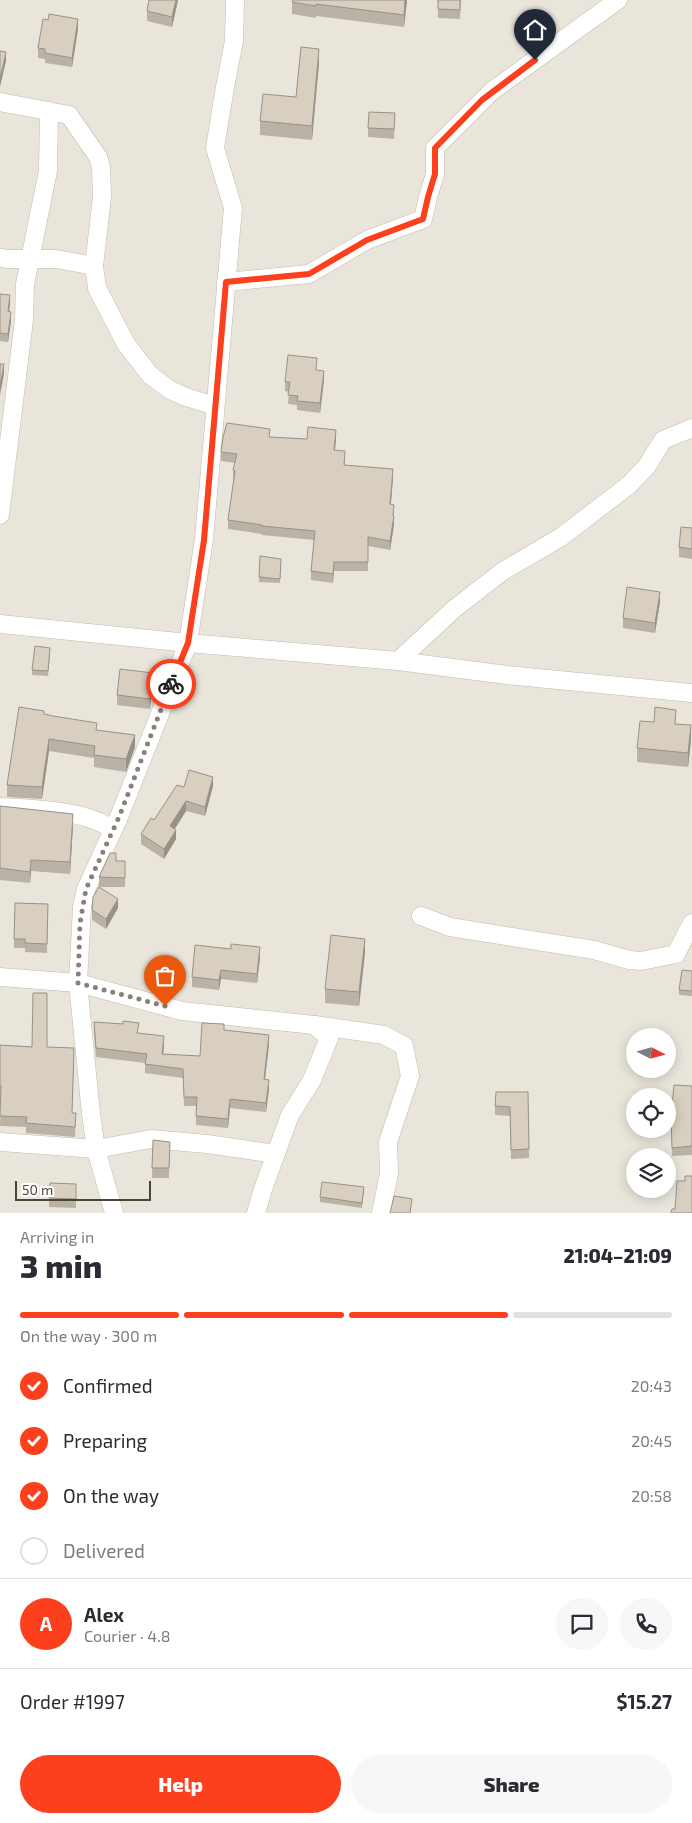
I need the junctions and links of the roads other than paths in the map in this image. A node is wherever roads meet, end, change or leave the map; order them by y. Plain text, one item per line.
1 (235, 0) edge
2 (618, 0) edge
3 (0, 102) edge
4 (49, 111) junction
5 (0, 258) edge
6 (29, 259) junction
7 (94, 266) junction
8 (226, 282) junction
9 (215, 406) junction
10 (692, 428) edge
11 (0, 516) edge
12 (0, 624) edge
13 (188, 643) junction
14 (398, 661) junction
15 (692, 693) edge
16 (0, 807) edge
17 (113, 830) junction
18 (421, 916) dead end
19 (692, 924) edge
20 (0, 977) edge
21 (78, 983) junction
22 (314, 1025) junction
23 (0, 1142) edge
24 (96, 1149) junction
25 (276, 1154) junction
26 (114, 1213) edge
27 (256, 1213) edge
28 (381, 1213) edge

1 - 8 street
2 - 8 street
3 - 4 street
4 - 6 street
4 - 7 street
5 - 6 street
6 - 7 street
6 - 11 street
7 - 9 street
8 - 9 street
9 - 13 street
10 - 14 street
12 - 13 street
13 - 14 street
13 - 17 street
14 - 15 street
16 - 17 street
17 - 21 street
18 - 19 street
20 - 21 street
21 - 22 street
21 - 24 street
22 - 25 street
22 - 28 street
23 - 24 street
24 - 25 street
24 - 26 street
25 - 27 street

